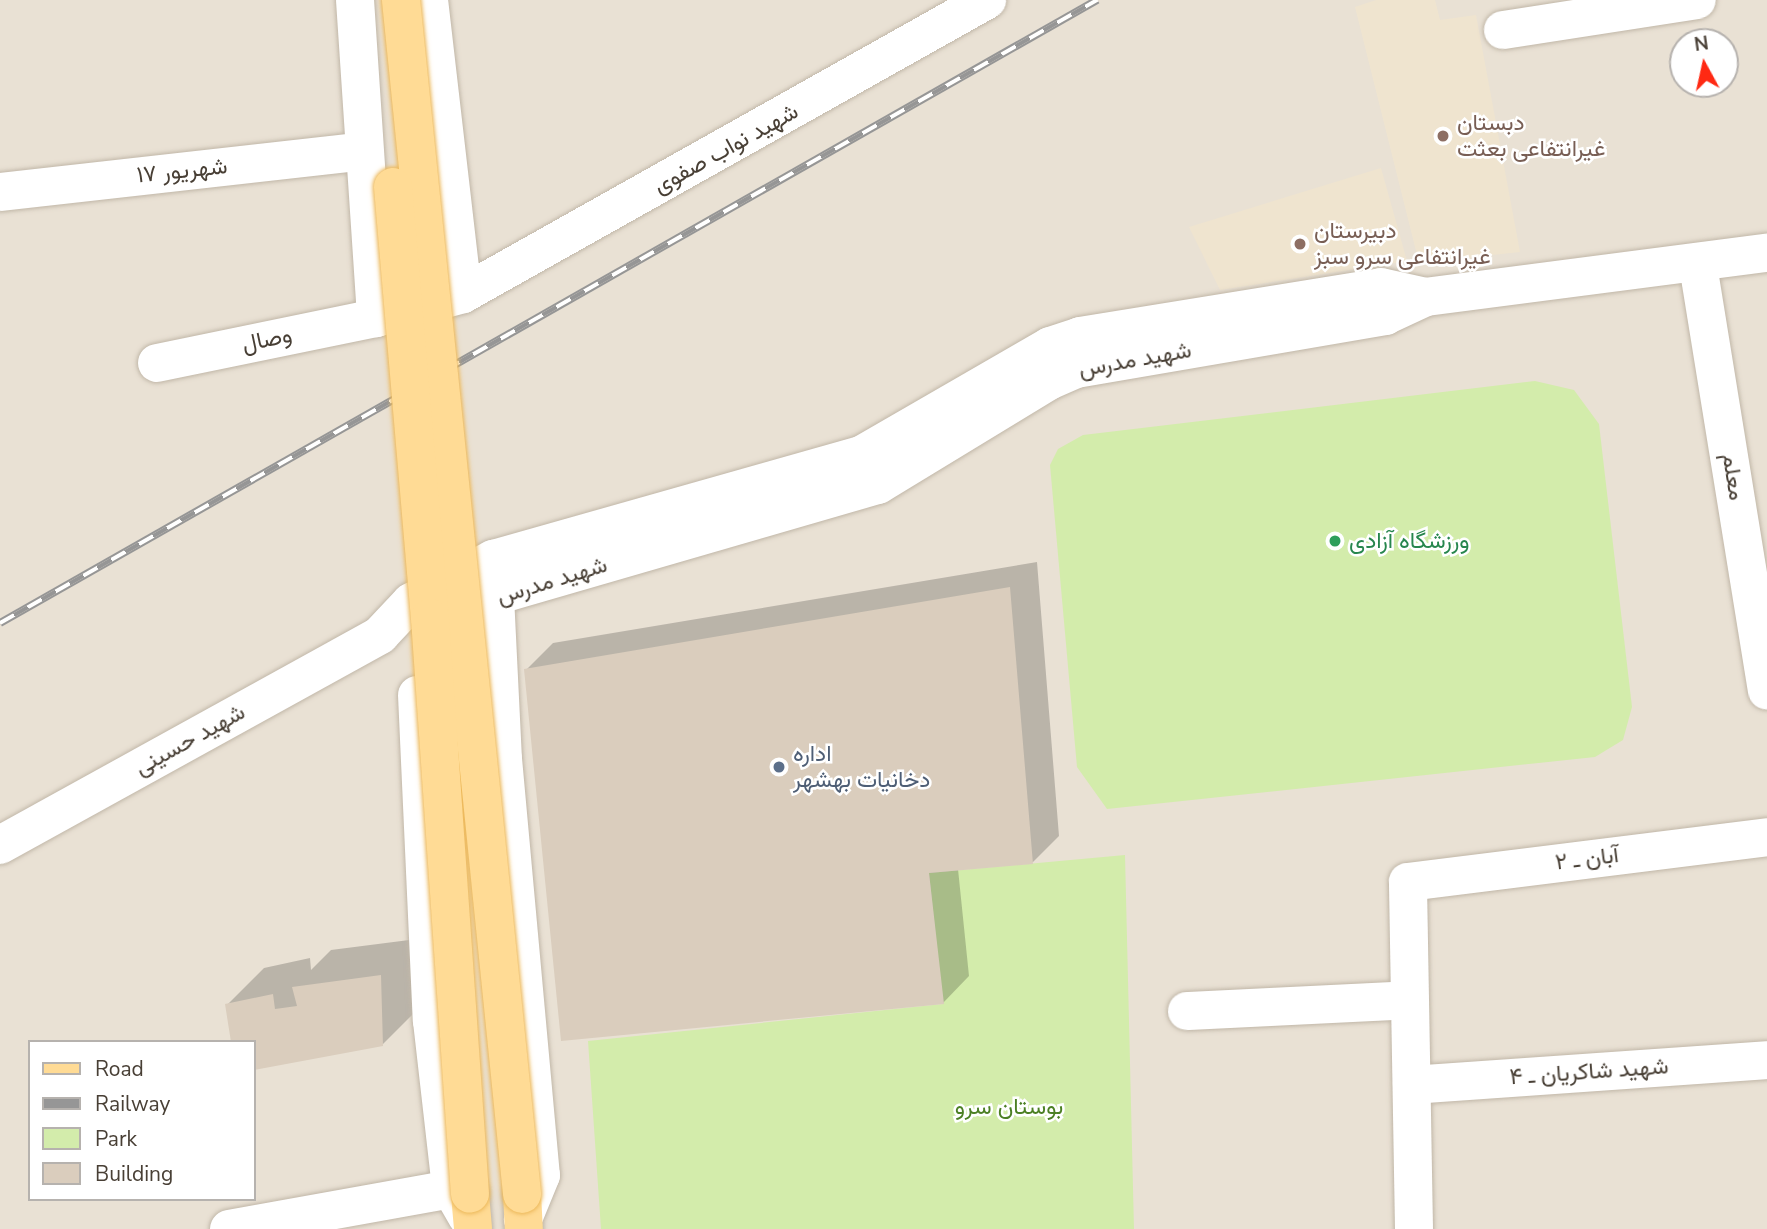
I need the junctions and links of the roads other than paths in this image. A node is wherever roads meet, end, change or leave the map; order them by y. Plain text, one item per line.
1 (355, 0) edge
2 (375, 0) edge
3 (401, 0) edge
4 (429, 0) edge
5 (987, 0) edge
6 (1697, 0) edge
7 (1649, 4) edge
8 (1503, 30) dead end
9 (436, 58) junction
10 (359, 64) junction
11 (365, 151) junction
12 (0, 192) edge
13 (1767, 253) edge
14 (1698, 265) junction
15 (463, 294) junction
16 (376, 317) junction
17 (158, 363) dead end
18 (494, 578) junction
19 (1762, 614) edge
20 (397, 637) junction
21 (1767, 690) edge
22 (501, 719) junction
23 (419, 743) junction
24 (503, 759) junction
25 (1767, 837) edge
26 (0, 845) edge
27 (1410, 1000) junction
28 (1187, 1011) dead end
29 (1767, 1060) edge
30 (1412, 1085) junction
31 (465, 1204) edge
32 (523, 1214) edge
33 (229, 1229) edge
34 (1414, 1229) edge

1 - 10 street
2 - 31 main road, bridge
3 - 32 main road, bridge
4 - 9 street
5 - 15 street, شهید نواب صفوی
6 - 7 street
7 - 8 street
9 - 10 street
9 - 15 street
10 - 11 street
11 - 12 street, ۱۷ شهریور
11 - 16 street
13 - 14 street, شهید مدرس
14 - 18 street, شهید مدرس
14 - 19 street, معلم
15 - 16 street, شهید نواب صفوی
16 - 17 street, وصال
18 - 20 street, شهید مدرس
18 - 20 street, شهید مدرس
18 - 22 street
19 - 21 street, معلم
20 - 23 street
20 - 26 street, شهید حسینی
22 - 23 street
22 - 24 street
23 - 24 street
23 - 31 street
24 - 32 street
25 - 27 street, آبان ـ ۲
27 - 28 street
27 - 30 street
29 - 30 street, شهید شاکریان ـ ۴
30 - 34 street
31 - 33 street

